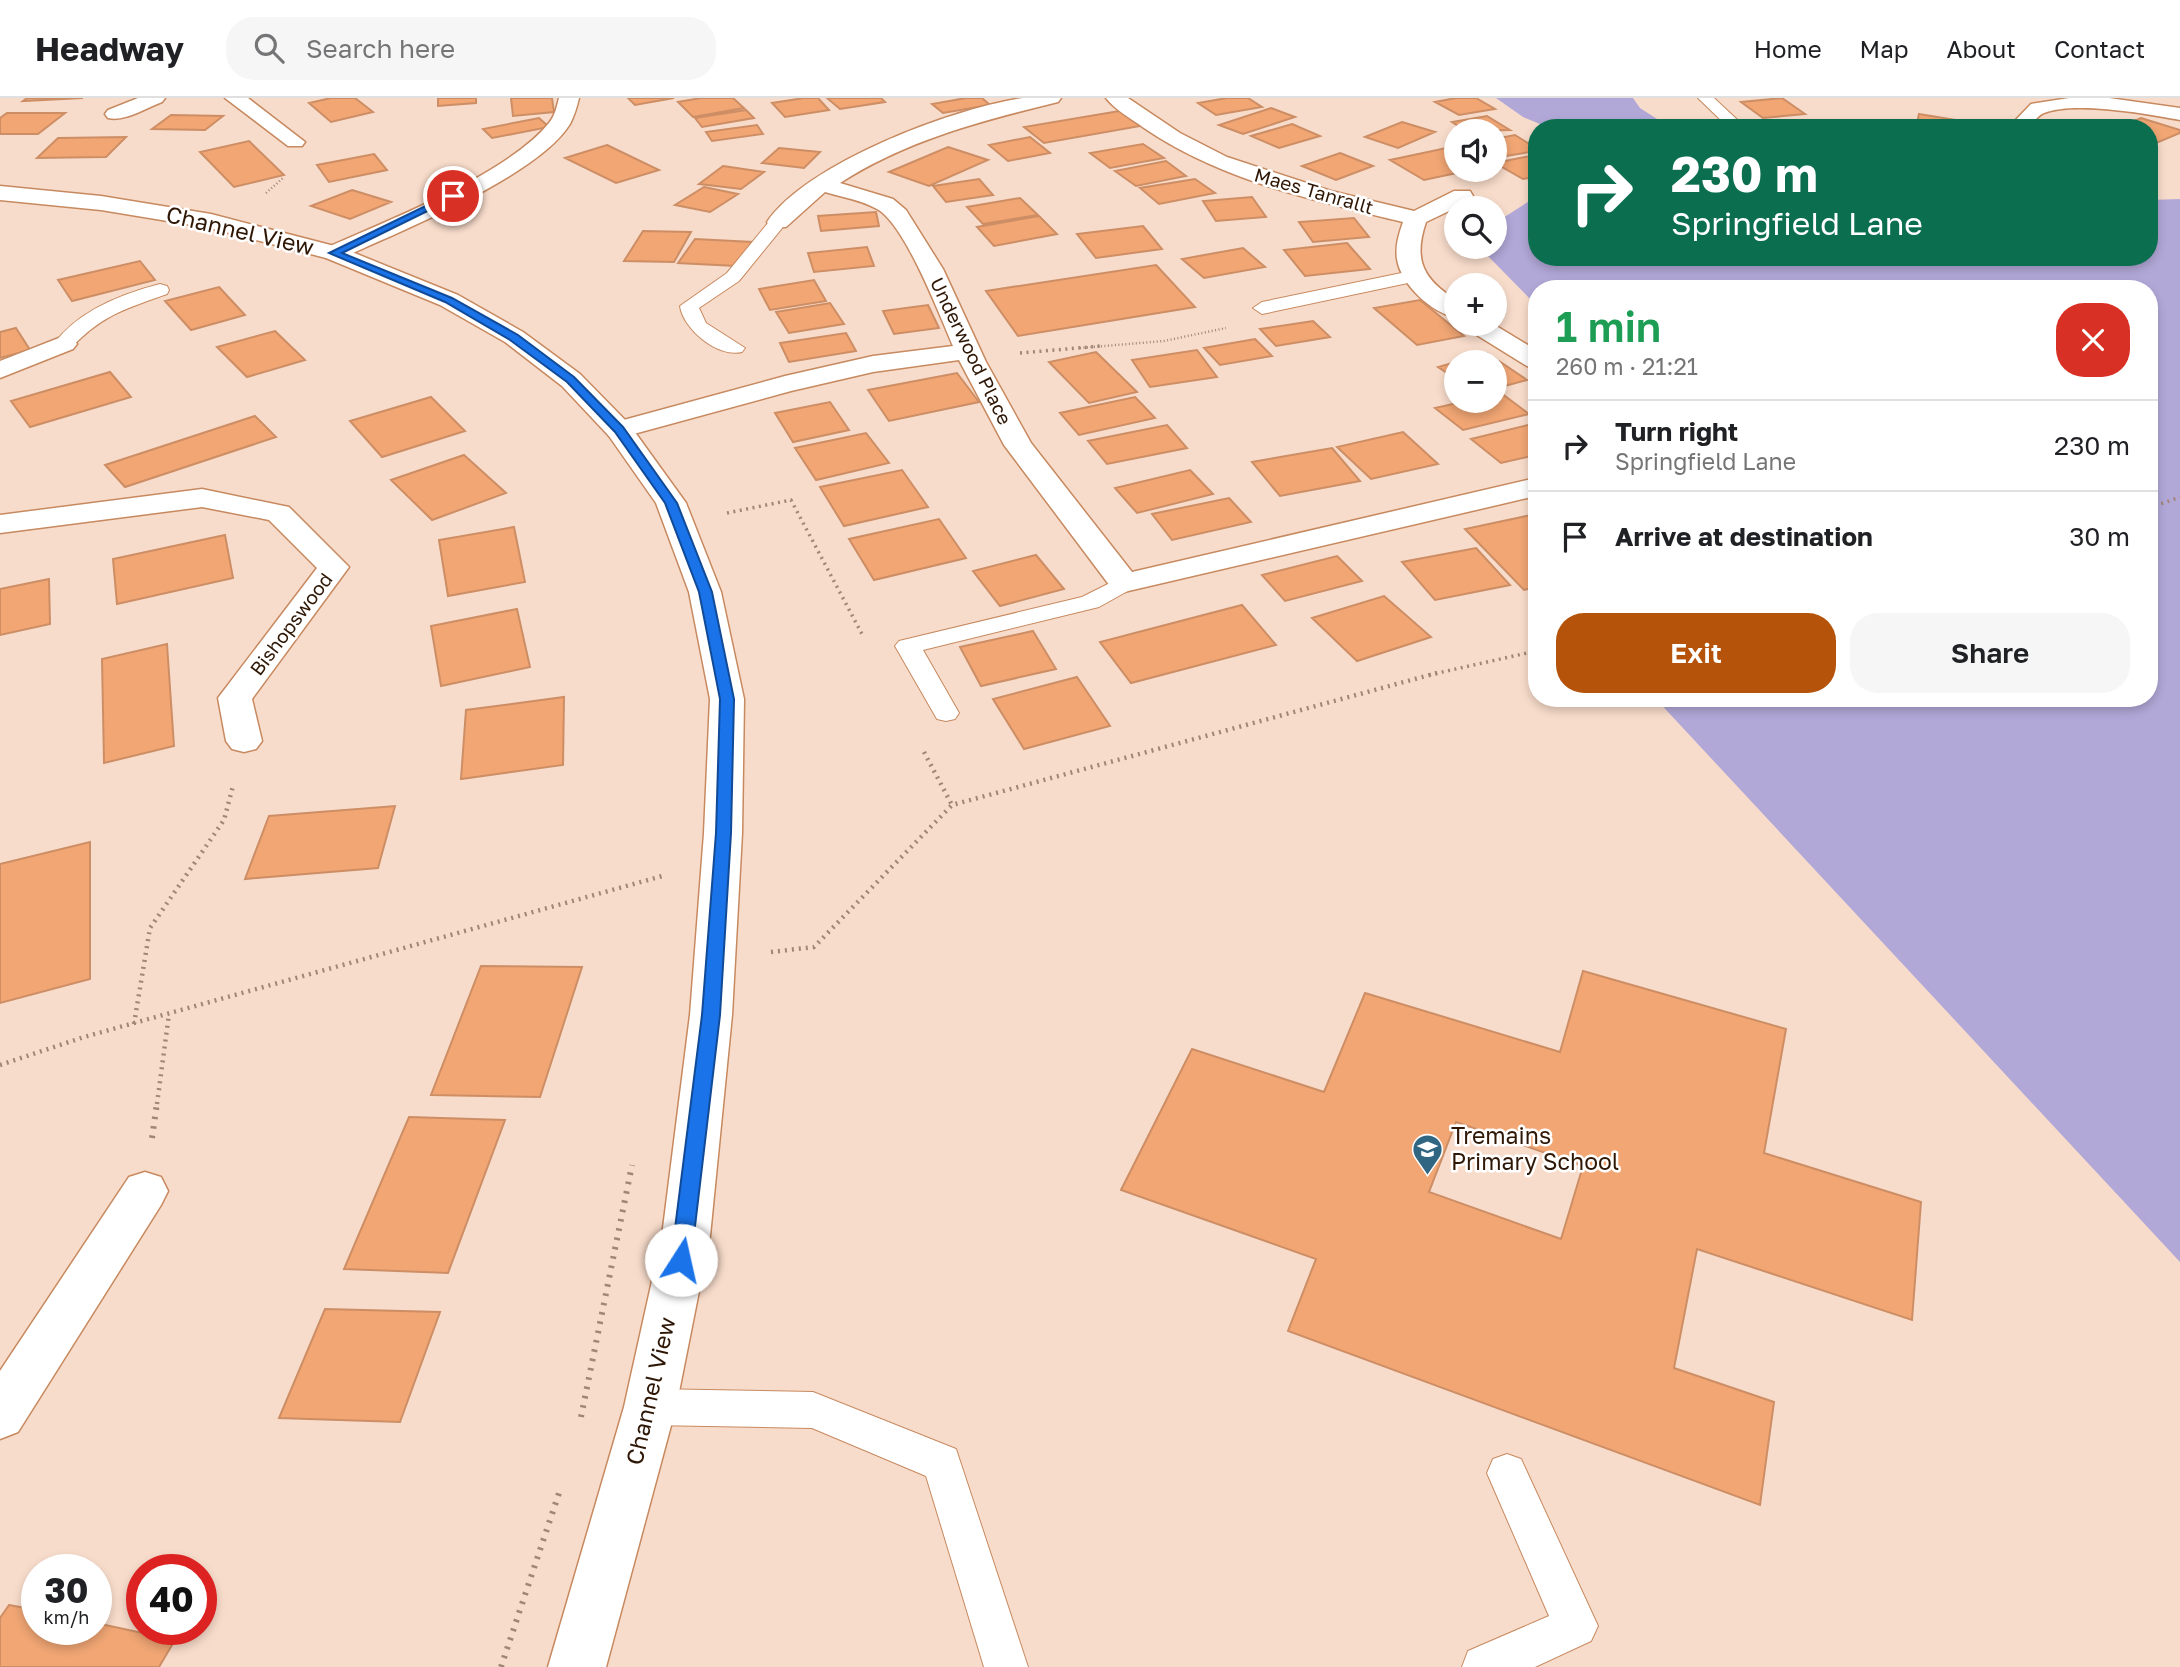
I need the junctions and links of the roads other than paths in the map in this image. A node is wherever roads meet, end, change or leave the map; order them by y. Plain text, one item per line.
1 (155, 98) edge
2 (235, 98) edge
3 (569, 98) edge
4 (1051, 98) edge
5 (1116, 98) edge
6 (1705, 98) edge
7 (115, 114) dead end
8 (2180, 114) edge
9 (1728, 119) edge
10 (2027, 119) edge
11 (295, 142) road end
12 (822, 184) junction
13 (0, 193) edge
14 (1444, 205) edge
15 (1416, 218) junction
16 (778, 222) joint
17 (334, 253) junction
18 (1416, 276) junction
19 (160, 290) dead end
20 (1444, 304) edge
21 (1262, 308) dead end
22 (1495, 336) edge
23 (64, 344) joint
24 (735, 348) dead end
25 (1528, 356) edge
26 (971, 357) junction
27 (0, 370) edge
28 (619, 430) junction
29 (1528, 490) edge
30 (0, 524) edge
31 (1124, 583) junction
32 (946, 713) dead end
33 (244, 741) road end
34 (145, 1191) road end
35 (650, 1407) junction
36 (0, 1415) edge
37 (1507, 1473) dead end
38 (577, 1667) edge
39 (1006, 1667) edge
40 (1484, 1667) edge

1 - 7 street
2 - 11 street
3 - 17 street
4 - 12 street
5 - 15 street, Maes Tanrallt
6 - 9 lane
8 - 10 street
12 - 16 street
12 - 26 street, Underwood Place
13 - 17 street, Channel View
14 - 15 street
15 - 18 street
16 - 24 lane
17 - 28 street, Channel View
18 - 20 street
18 - 21 lane
19 - 23 lane
22 - 25 street
23 - 27 street
26 - 28 street
26 - 31 street, Underwood Place
28 - 35 street, Channel View
29 - 31 street
30 - 33 street, Bishopswood
31 - 32 lane
34 - 36 street
35 - 38 street, Channel View
35 - 39 lane
37 - 40 lane

